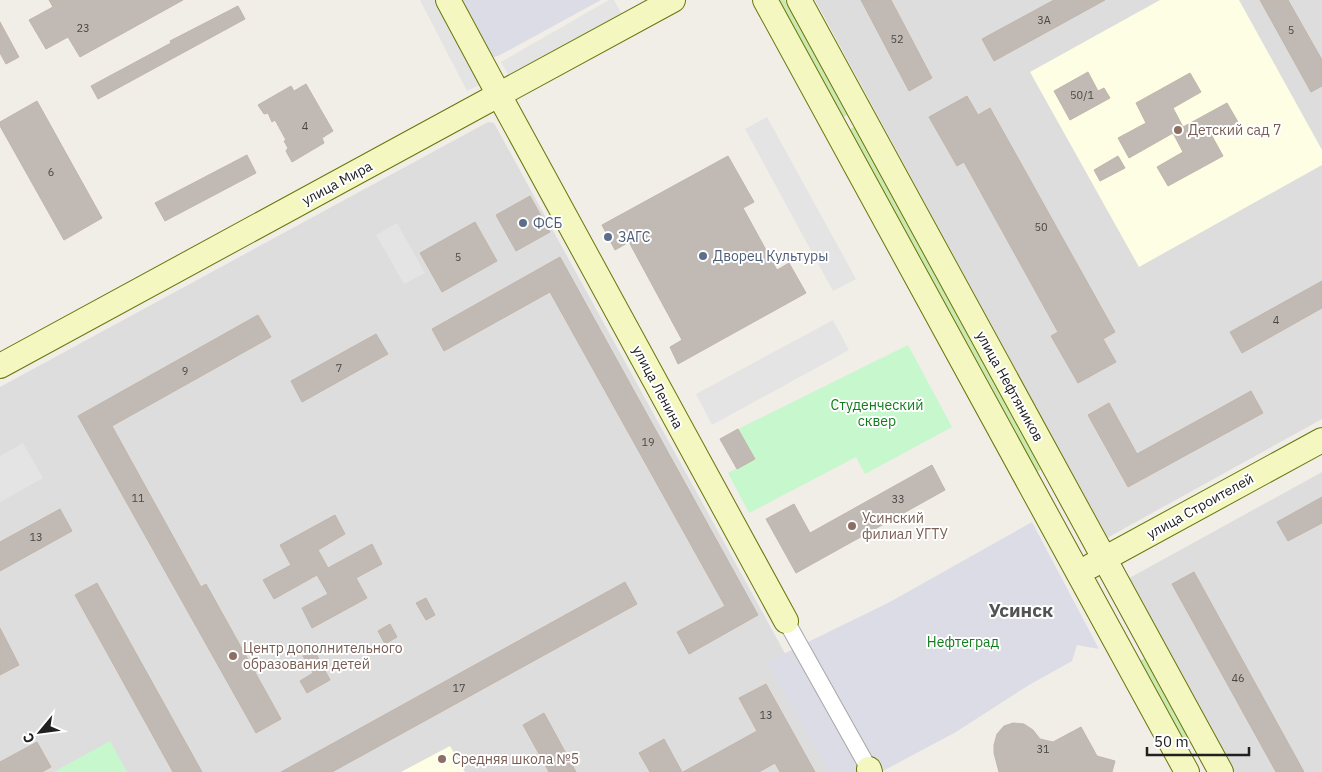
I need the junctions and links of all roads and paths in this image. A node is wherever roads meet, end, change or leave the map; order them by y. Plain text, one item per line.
1 (448, 0) edge
2 (673, 0) edge
3 (765, 0) edge
4 (799, 0) edge
5 (499, 95) junction
6 (862, 115) junction
7 (836, 130) junction
8 (0, 366) edge
9 (1322, 440) edge
10 (1104, 558) junction
11 (1078, 572) junction
12 (786, 621) joint
13 (869, 771) edge
14 (1187, 772) edge
15 (1221, 772) edge

1 - 5 main road, улица Ленина
2 - 5 main road, улица Мира
3 - 7 main road
4 - 6 main road, улица Нефтяников
5 - 8 main road, улица Мира
5 - 12 main road, улица Ленина
6 - 7 main road
6 - 10 main road, улица Нефтяников
7 - 11 main road
9 - 10 main road, улица Строителей
10 - 11 main road, улица Строителей
10 - 15 main road, улица Нефтяников
11 - 14 main road
12 - 13 street, улица Ленина

